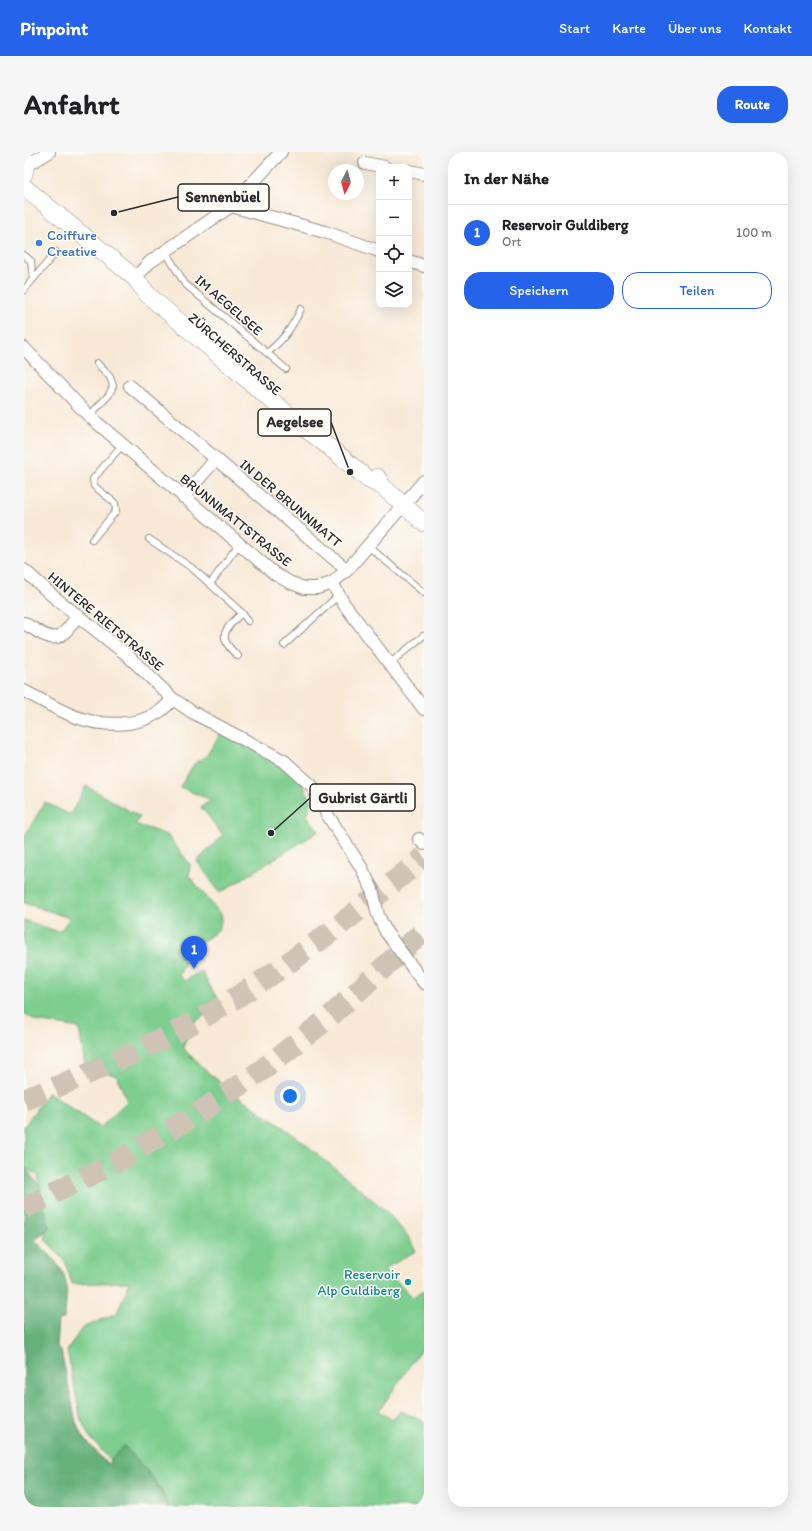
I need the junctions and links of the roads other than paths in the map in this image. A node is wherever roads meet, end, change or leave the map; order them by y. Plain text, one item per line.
1 (281, 152) edge
2 (47, 153) edge
3 (365, 163) dead end
4 (25, 165) edge
5 (376, 165) edge
6 (412, 172) edge
7 (424, 174) edge
8 (24, 187) edge
9 (232, 206) junction
10 (376, 250) edge
11 (165, 251) junction
12 (56, 252) dead end
13 (24, 256) edge
14 (412, 262) edge
15 (424, 266) edge
16 (135, 278) junction
17 (34, 279) junction
18 (24, 290) edge
19 (301, 309) dead end
20 (24, 348) edge
21 (267, 353) junction
22 (97, 363) dead end
23 (286, 369) dead end
24 (130, 386) dead end
25 (89, 416) junction
26 (122, 445) junction
27 (216, 459) junction
28 (424, 481) edge
29 (183, 497) junction
30 (404, 505) junction
31 (424, 523) edge
32 (149, 539) dead end
33 (92, 540) dead end
34 (239, 544) junction
35 (368, 546) junction
36 (24, 570) edge
37 (347, 570) junction
38 (210, 584) junction
39 (332, 584) junction
40 (424, 592) edge
41 (339, 596) junction
42 (242, 612) junction
43 (77, 616) junction
44 (248, 621) dead end
45 (24, 623) edge
46 (423, 636) edge
47 (284, 644) dead end
48 (238, 656) dead end
49 (389, 664) junction
50 (24, 691) edge
51 (173, 698) junction
52 (424, 709) edge
53 (424, 983) edge

1 - 9 street
2 - 4 street
3 - 5 street
6 - 7 street
8 - 16 main road, ZÜRCHERSTRASSE
9 - 10 street
9 - 11 street
11 - 16 street
11 - 21 lane, IM AEGELSEE
12 - 17 lane
13 - 17 lane
14 - 15 street
16 - 30 main road, ZÜRCHERSTRASSE
17 - 18 lane
19 - 21 lane
20 - 25 street, BRUNNMATTSTRASSE
21 - 23 lane, IM AEGELSEE
22 - 25 lane
24 - 27 street, IN DER BRUNNMATT
25 - 26 street, BRUNNMATTSTRASSE
26 - 29 street, BRUNNMATTSTRASSE
26 - 33 lane
27 - 29 street
27 - 37 street, IN DER BRUNNMATT
28 - 30 street
29 - 34 street, BRUNNMATTSTRASSE
30 - 31 main road, ZÜRCHERSTRASSE
30 - 35 street
32 - 38 lane
34 - 38 lane
34 - 39 street, BRUNNMATTSTRASSE
35 - 37 street
35 - 40 lane
36 - 43 street, HINTERE RIETSTRASSE
37 - 39 street
38 - 42 lane
39 - 41 street
41 - 47 lane
41 - 49 street
42 - 44 lane
42 - 48 lane
43 - 45 street
43 - 51 street, HINTERE RIETSTRASSE
46 - 49 lane
49 - 52 street
50 - 51 street
51 - 53 street, HINTERE RIETSTRASSE

